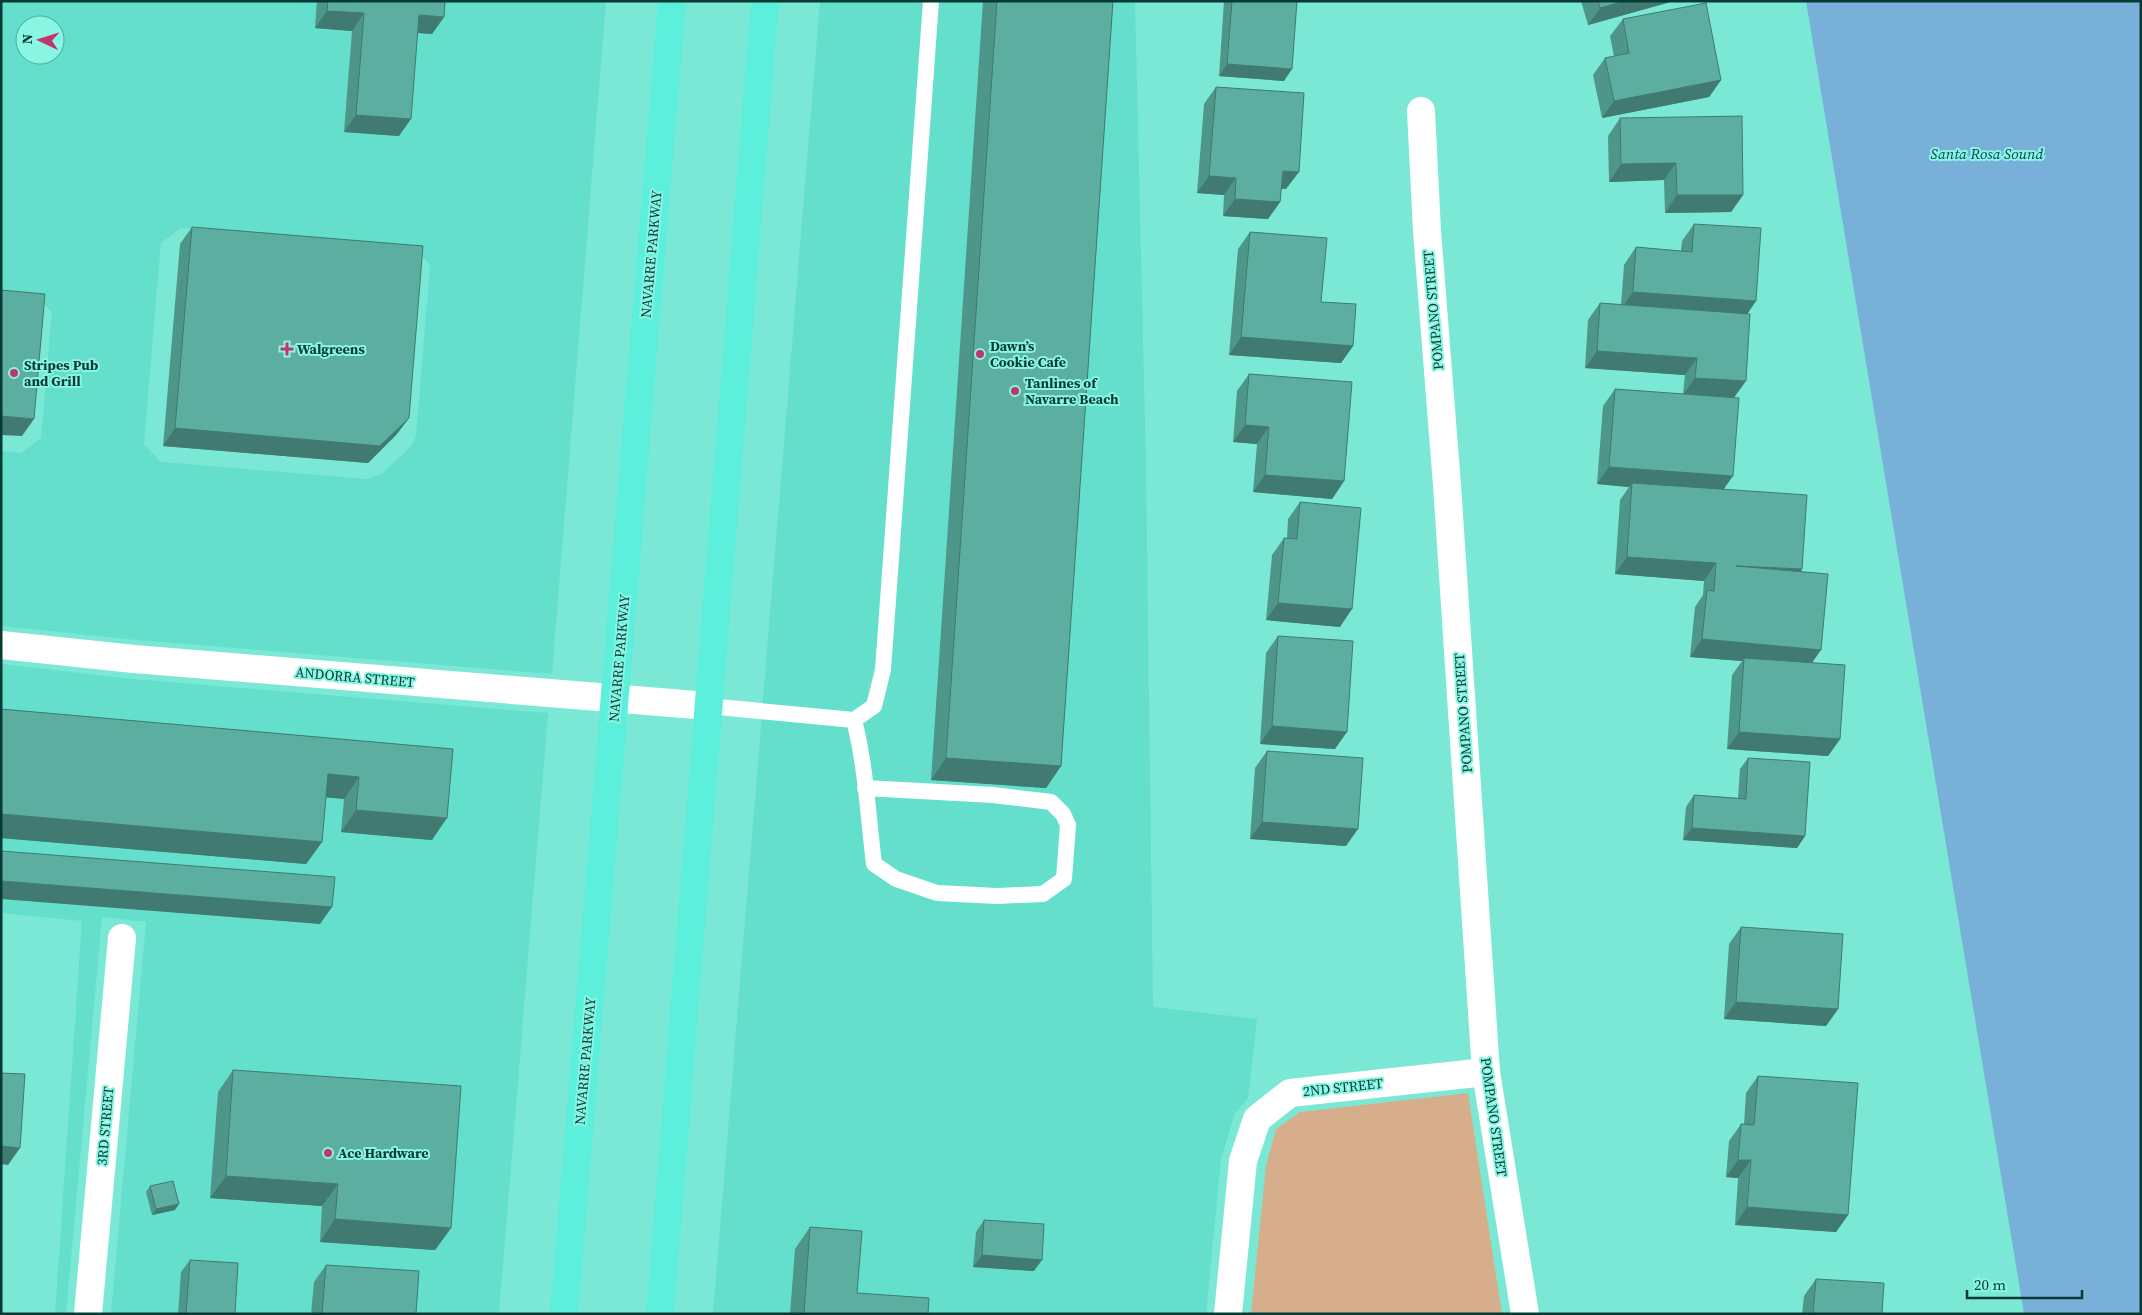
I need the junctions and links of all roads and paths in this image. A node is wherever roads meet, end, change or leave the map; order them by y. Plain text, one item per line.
1 (672, 1) edge
2 (765, 1) edge
3 (931, 1) edge
4 (1421, 111) dead end
5 (1, 645) edge
6 (615, 698) junction
7 (708, 706) junction
8 (854, 720) junction
9 (866, 788) junction
10 (122, 938) dead end
11 (1486, 1072) junction
12 (88, 1314) edge
13 (564, 1314) edge
14 (660, 1314) edge
15 (1228, 1314) edge
16 (1525, 1314) edge

1 - 6 highway, NAVARRE PARKWAY
2 - 7 highway
3 - 8 lane
4 - 11 street, POMPANO STREET
5 - 6 street, ANDORRA STREET
6 - 7 street, ANDORRA STREET
6 - 13 highway, NAVARRE PARKWAY
7 - 8 lane
7 - 14 highway
8 - 9 lane
9 - 9 lane
10 - 12 street, 3RD STREET
11 - 15 street, 2ND STREET
11 - 16 street, POMPANO STREET

